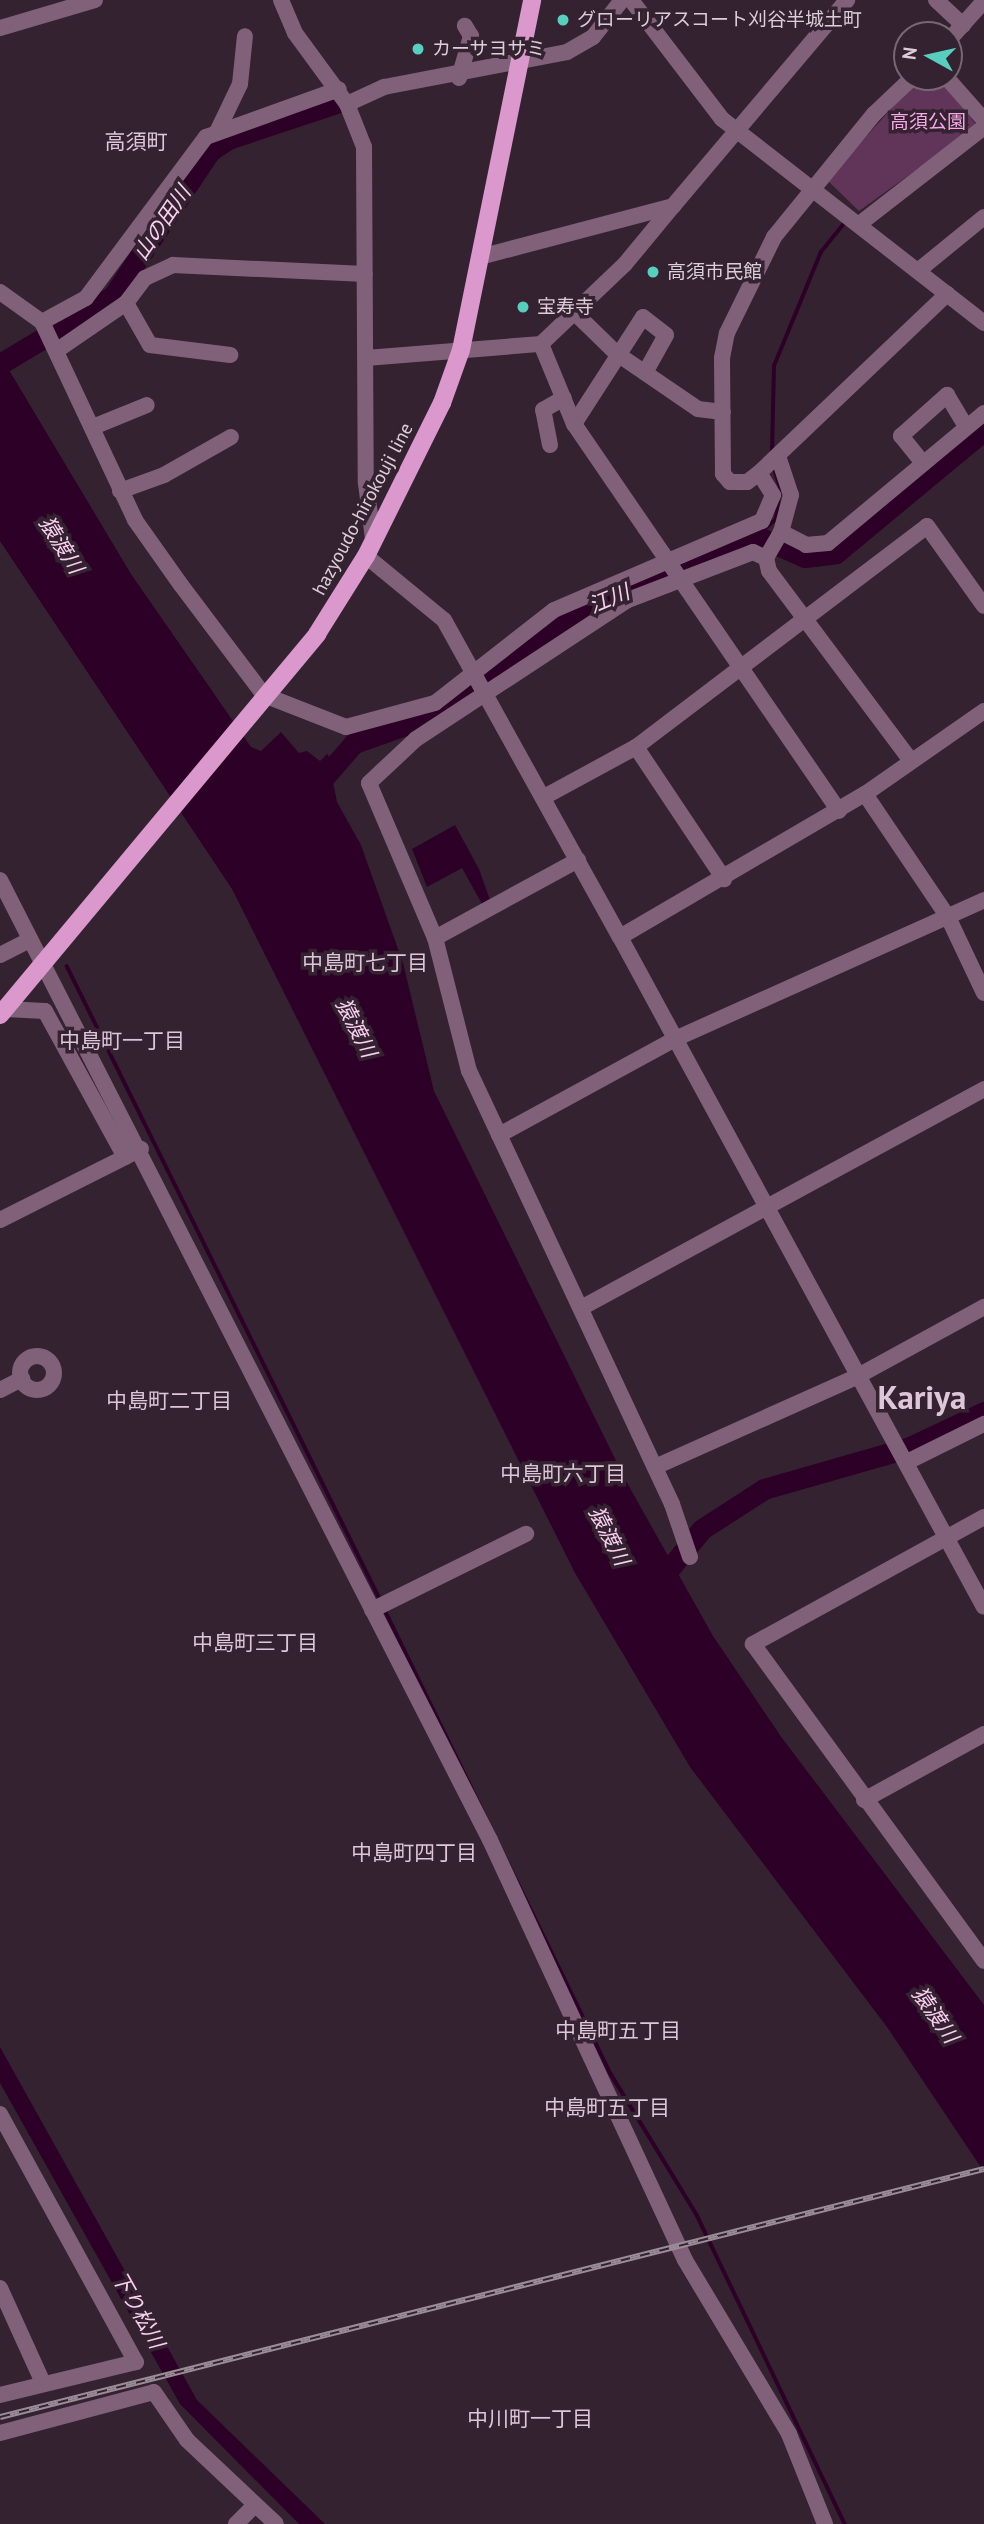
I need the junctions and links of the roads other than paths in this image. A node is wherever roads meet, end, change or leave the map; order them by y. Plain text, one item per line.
1 (95, 0) edge
2 (281, 0) edge
3 (532, 0) edge
4 (622, 0) edge
5 (631, 0) edge
6 (846, 0) edge
7 (936, 0) edge
8 (984, 1) edge
9 (959, 21) edge
10 (963, 25) edge
11 (465, 26) dead end
12 (0, 28) edge
13 (244, 36) dead end
14 (521, 65) junction
15 (459, 78) junction
16 (901, 91) edge
17 (959, 91) edge
18 (343, 97) junction
19 (984, 120) edge
20 (984, 127) edge
21 (738, 129) junction
22 (218, 130) junction
23 (816, 187) junction
24 (673, 206) junction
25 (983, 218) edge
26 (862, 222) junction
27 (480, 257) junction
28 (919, 270) junction
29 (365, 274) junction
30 (0, 292) edge
31 (947, 294) junction
32 (126, 303) junction
33 (575, 313) junction
34 (43, 323) junction
35 (984, 323) edge
36 (541, 344) junction
37 (59, 348) junction
38 (461, 350) junction
39 (616, 353) junction
40 (230, 355) dead end
41 (366, 358) junction
42 (646, 371) junction
43 (564, 398) junction
44 (147, 405) dead end
45 (723, 412) junction
46 (984, 413) edge
47 (574, 424) junction
48 (965, 425) junction
49 (93, 427) junction
50 (231, 437) dead end
51 (550, 444) dead end
52 (770, 463) junction
53 (923, 463) junction
54 (120, 491) junction
55 (781, 533) junction
56 (370, 548) junction
57 (766, 558) junction
58 (668, 560) junction
59 (683, 582) junction
60 (984, 606) edge
61 (807, 620) junction
62 (741, 669) junction
63 (474, 670) junction
64 (264, 695) junction
65 (487, 696) junction
66 (984, 711) edge
67 (636, 747) junction
68 (911, 761) junction
69 (865, 794) junction
70 (544, 797) junction
71 (839, 811) junction
72 (578, 860) junction
73 (724, 879) junction
74 (0, 880) edge
75 (984, 900) edge
76 (948, 917) junction
77 (620, 937) junction
78 (435, 938) junction
79 (30, 940) junction
80 (0, 954) edge
81 (43, 966) junction
82 (984, 993) edge
83 (2, 1012) edge
84 (675, 1039) junction
85 (98, 1065) junction
86 (81, 1075) junction
87 (984, 1089) edge
88 (499, 1135) junction
89 (141, 1149) junction
90 (125, 1157) junction
91 (768, 1206) junction
92 (0, 1220) edge
93 (984, 1307) edge
94 (581, 1308) junction
95 (858, 1376) junction
96 (22, 1379) dead end
97 (0, 1390) edge
98 (984, 1424) edge
99 (907, 1462) junction
100 (655, 1467) junction
101 (984, 1517) edge
102 (526, 1534) dead end
103 (945, 1538) junction
104 (690, 1557) dead end
105 (379, 1606) junction
106 (984, 1607) edge
107 (984, 1734) edge
108 (864, 1800) junction
109 (982, 1957) edge
110 (0, 2114) edge
111 (0, 2288) edge
112 (43, 2383) junction
113 (0, 2395) edge
114 (0, 2433) edge
115 (255, 2505) junction
116 (236, 2524) edge
117 (276, 2524) edge
118 (825, 2524) edge

1 - 12 street
2 - 18 street
3 - 14 main road, hazyoudo-hirokouji line
4 - 14 street
5 - 21 street
6 - 21 street
7 - 9 street
8 - 10 street
11 - 15 street
13 - 22 street
14 - 15 street
14 - 27 main road, hazyoudo-hirokouji line
15 - 18 street
16 - 23 street
17 - 19 street
18 - 22 street
18 - 29 street
20 - 26 street
21 - 23 street
21 - 24 street
22 - 34 street
23 - 26 street
23 - 45 street
24 - 27 street
24 - 33 street
25 - 28 street
26 - 28 street
27 - 38 main road, hazyoudo-hirokouji line
28 - 31 street
29 - 32 street
29 - 41 street
30 - 34 street
31 - 35 street
31 - 52 street
32 - 37 street
32 - 40 street
33 - 36 street
33 - 39 street
34 - 37 street
36 - 38 street
36 - 43 street
37 - 49 street
38 - 41 street
38 - 56 main road, hazyoudo-hirokouji line
39 - 42 street
39 - 42 street
39 - 47 street
41 - 56 street
42 - 45 street
43 - 47 street
43 - 51 street
44 - 49 street
45 - 52 street
46 - 48 street
47 - 58 street
48 - 53 street
48 - 53 street
49 - 54 street
50 - 54 street
52 - 55 street
52 - 58 street
53 - 55 street
54 - 64 street
55 - 57 street
56 - 63 street
56 - 64 main road, hazyoudo-hirokouji line
57 - 59 street
57 - 61 street
58 - 59 street
58 - 63 street
59 - 62 street
59 - 65 street
60 - 61 street
61 - 62 street
61 - 68 street
62 - 67 street
62 - 71 street
63 - 64 street
63 - 65 street
64 - 81 main road, hazyoudo-hirokouji line
65 - 70 street
65 - 78 street
66 - 68 street
67 - 70 street
67 - 73 street
68 - 69 street
69 - 71 street
69 - 76 street
70 - 72 street
71 - 73 street
72 - 77 street
72 - 78 street
73 - 77 street
74 - 79 street
75 - 76 street
76 - 82 street
76 - 84 street
77 - 84 street
78 - 88 street
79 - 80 street
79 - 81 street
81 - 83 main road, hazyoudo-hirokouji line
81 - 85 street
83 - 86 street
84 - 88 street
84 - 91 street
85 - 86 street
85 - 89 street
86 - 90 street
87 - 91 street
88 - 94 street
89 - 90 street
89 - 105 street
90 - 92 street
91 - 94 street
91 - 95 street
93 - 95 street
94 - 100 street
95 - 99 street
95 - 100 street
96 - 97 street
98 - 99 street
99 - 103 street
100 - 104 street
101 - 103 street
102 - 105 street
103 - 106 street
103 - 108 street
105 - 118 street
107 - 108 street
108 - 109 street
110 - 112 street
111 - 112 street
112 - 113 street
114 - 115 street
115 - 116 street
115 - 117 street

